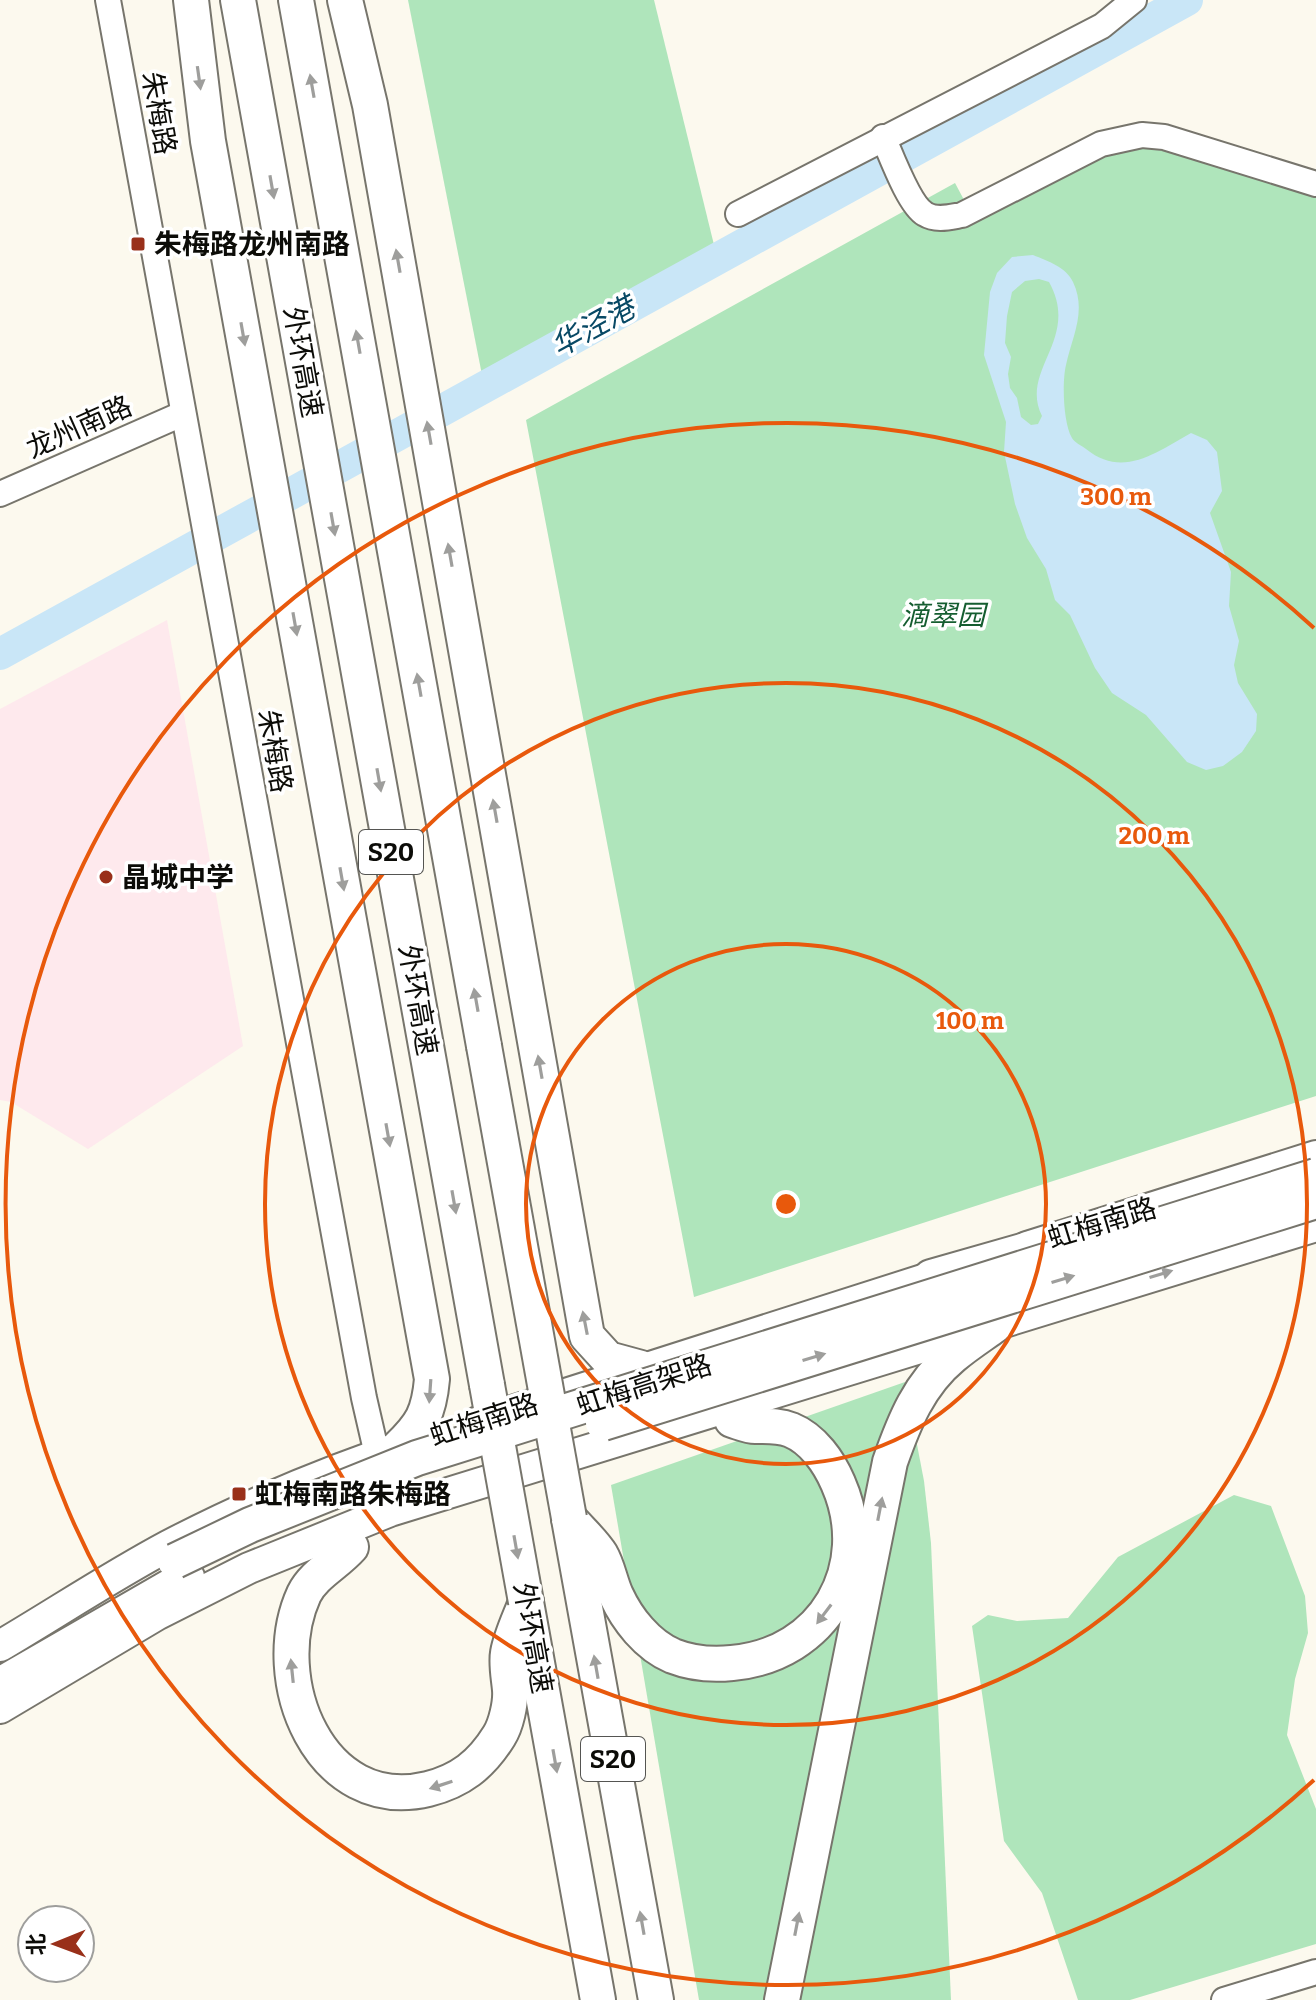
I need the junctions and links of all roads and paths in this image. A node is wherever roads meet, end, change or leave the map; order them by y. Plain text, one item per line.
1 (108, 0) edge
2 (191, 0) edge
3 (238, 0) edge
4 (296, 0) edge
5 (345, 0) edge
6 (1134, 0) edge
7 (883, 137) junction
8 (1316, 184) edge
9 (738, 214) dead end
10 (182, 414) junction
11 (0, 494) edge
12 (1316, 1156) edge
13 (1316, 1165) edge
14 (1316, 1176) edge
15 (1316, 1201) edge
16 (1316, 1226) edge
17 (931, 1277) junction
18 (994, 1326) junction
19 (940, 1343) junction
20 (641, 1368) junction
21 (732, 1420) junction
22 (388, 1451) junction
23 (390, 1511) junction
24 (569, 1518) junction
25 (351, 1547) junction
26 (526, 1602) junction
27 (0, 1646) edge
28 (0, 1663) edge
29 (0, 1685) edge
30 (0, 1708) edge
31 (0, 1718) edge
32 (1316, 1972) edge
33 (598, 2000) edge
34 (656, 2000) edge
35 (782, 2000) edge
36 (1224, 2000) edge

1 - 10 street, 朱梅路
2 -> 22 highway
3 -> 26 highway, 外环高速 / S20, bridge
24 -> 4 highway, 外环高速 / S20, bridge
20 -> 5 highway
6 - 7 street
7 - 8 street
7 - 9 street
10 - 11 street, 龙州南路
10 - 22 street, 朱梅路
12 - 17 main road, 虹梅南路
13 - 17 highway
14 - 28 highway, 虹梅高架路, bridge
29 -> 15 highway, 虹梅高架路, bridge
18 -> 16 main road, 虹梅南路
17 - 20 main road, 虹梅南路
18 - 19 main road, 虹梅南路
35 -> 18 highway
19 - 21 main road, 虹梅南路
19 - 23 main road, 虹梅南路
20 - 22 main road, 虹梅南路
21 -> 24 highway
21 - 25 main road, 虹梅南路
22 - 23 street, 朱梅路
22 - 27 main road, 虹梅南路
23 - 30 main road, 虹梅南路
34 -> 24 highway, 外环高速 / S20
26 -> 25 highway
25 - 31 main road, 虹梅南路
26 -> 33 highway, 外环高速 / S20
32 - 36 street

